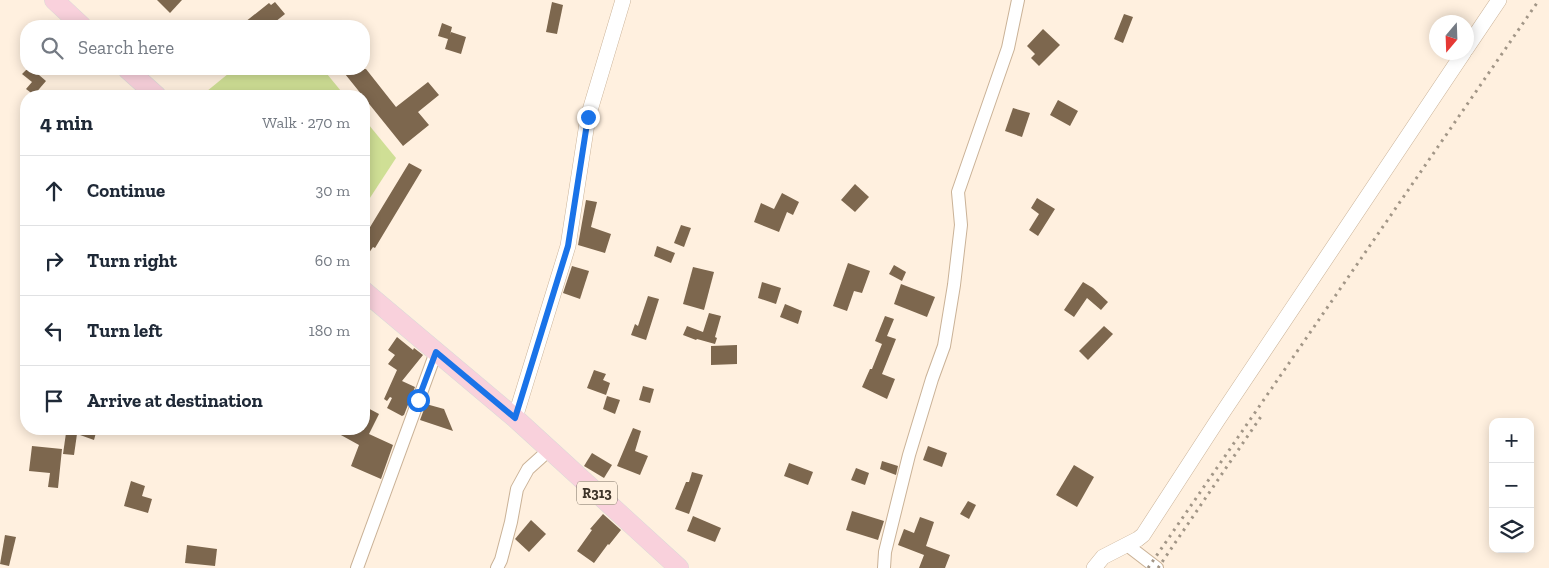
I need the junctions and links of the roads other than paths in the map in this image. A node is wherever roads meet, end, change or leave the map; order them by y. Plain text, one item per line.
1 (54, 0) edge
2 (623, 0) edge
3 (1018, 0) edge
4 (1499, 0) edge
5 (76, 20) edge
6 (1474, 36) edge
7 (1459, 60) edge
8 (133, 75) edge
9 (150, 90) edge
10 (370, 296) edge
11 (436, 352) junction
12 (515, 418) junction
13 (549, 450) junction
14 (1127, 545) junction
15 (356, 568) edge
16 (497, 568) edge
17 (679, 568) edge
18 (884, 568) edge
19 (1094, 568) edge
20 (1157, 568) edge

1 - 5 main road
2 - 12 street
3 - 18 street
4 - 6 street
7 - 14 street
8 - 9 main road
10 - 11 main road, R313
11 - 12 main road, R313
11 - 15 street
12 - 13 main road, R313
13 - 16 street
13 - 17 main road, R313
14 - 19 street
14 - 20 street

